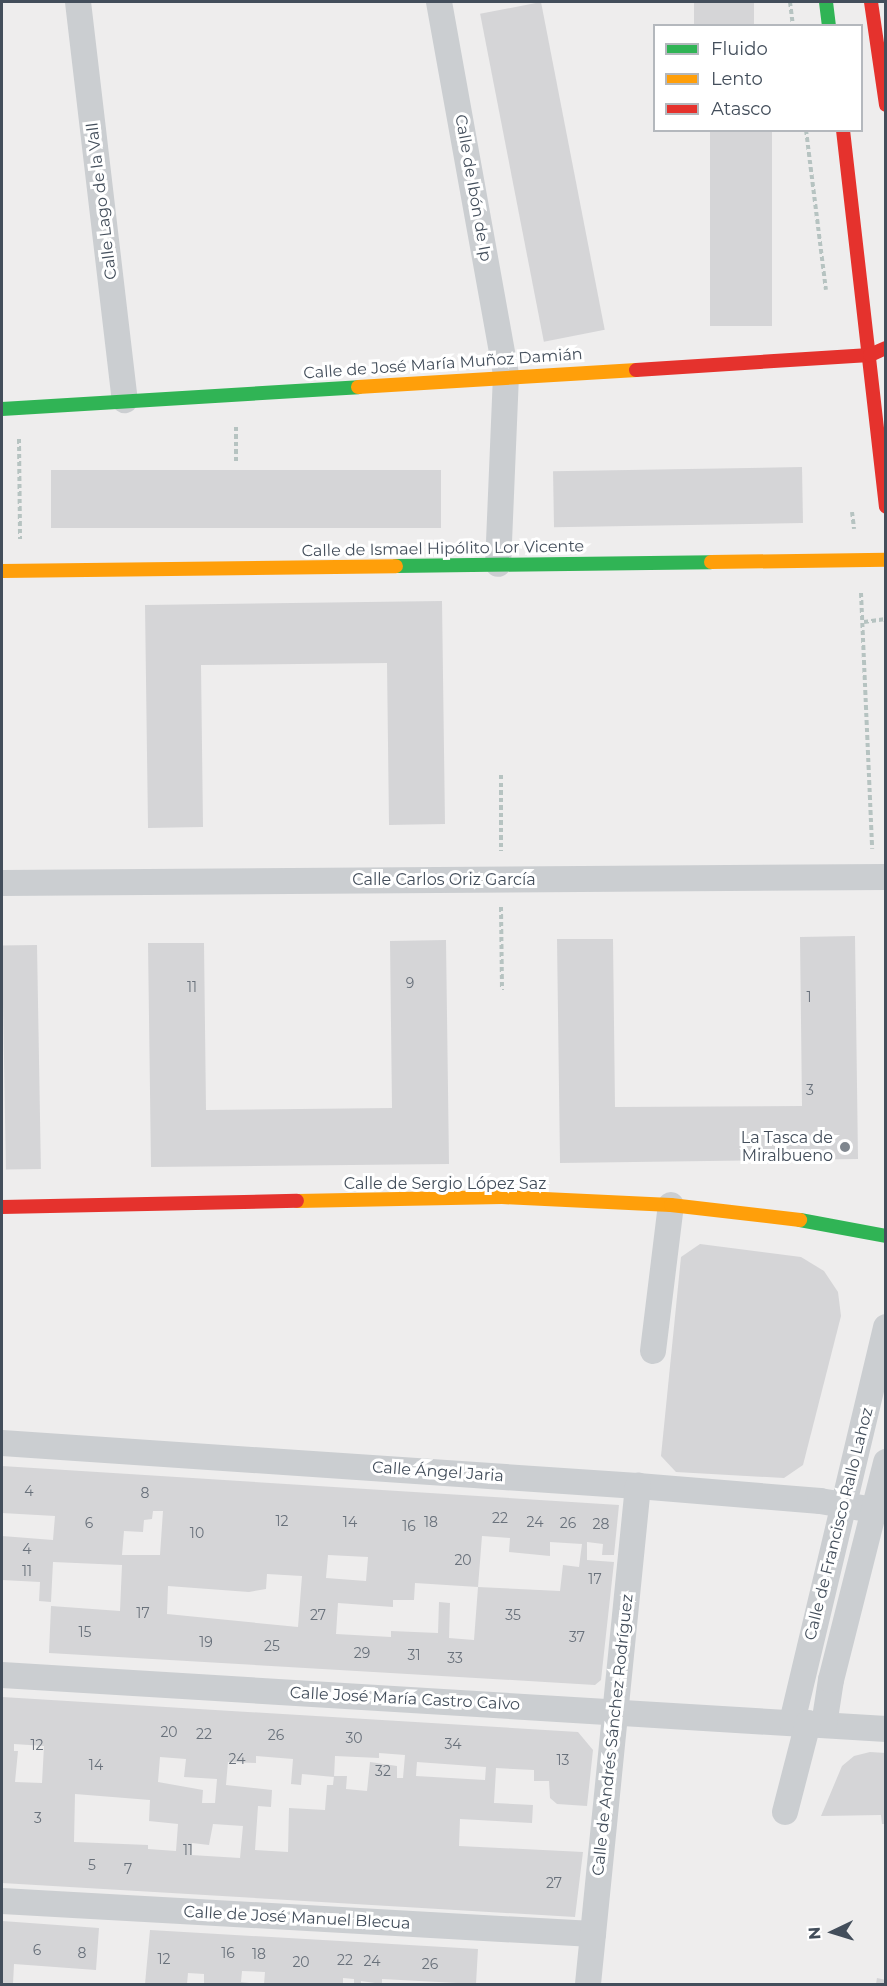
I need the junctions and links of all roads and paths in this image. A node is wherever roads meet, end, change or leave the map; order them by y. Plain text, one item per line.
1 (78, 2) edge
2 (439, 2) edge
3 (790, 2) edge
4 (826, 2) edge
5 (871, 2) edge
6 (793, 24) edge
7 (829, 24) edge
8 (885, 105) edge
9 (806, 132) edge
10 (843, 132) edge
11 (826, 292) dead end
12 (885, 348) edge
13 (870, 355) junction
14 (506, 375) junction
15 (125, 400) junction
16 (18, 408) junction
17 (2, 409) edge
18 (851, 504) dead end
19 (885, 507) edge
20 (885, 560) edge
21 (857, 561) junction
22 (498, 564) junction
23 (2, 571) edge
24 (20, 571) junction
25 (885, 620) edge
26 (864, 622) junction
27 (878, 877) edge
28 (2, 883) edge
29 (670, 1205) junction
30 (2, 1207) edge
31 (885, 1236) edge
32 (885, 1327) edge
33 (653, 1351) dead end
34 (2, 1443) edge
35 (885, 1462) edge
36 (638, 1485) junction
37 (845, 1505) junction
38 (874, 1510) junction
39 (2, 1675) edge
40 (616, 1711) junction
41 (808, 1723) junction
42 (885, 1729) edge
43 (785, 1812) dead end
44 (2, 1901) edge
45 (593, 1935) junction
46 (588, 1984) edge

1 - 15 street, Calle Lago de la Vall
2 - 14 street, Calle de Ibón de Ip
3 - 6 path
4 - 7 street
5 - 8 street
9 - 11 path
10 - 13 street
12 - 13 street, Calle de José María Muñoz Damián
13 - 14 street, Calle de José María Muñoz Damián
13 - 19 street
14 - 15 street, Calle de José María Muñoz Damián
14 - 22 street, Calle de Ibón de Ip
15 - 16 street, Calle de José María Muñoz Damián
16 - 17 street, Calle de José María Muñoz Damián
16 - 24 path
18 - 21 path
20 - 21 street, Calle de Ismael Hipólito Lor Vicente
21 - 22 street, Calle de Ismael Hipólito Lor Vicente
21 - 26 path
22 - 24 street, Calle de Ismael Hipólito Lor Vicente
23 - 24 street, Calle de Ismael Hipólito Lor Vicente
25 - 26 path
26 - 27 path
27 - 28 street, Calle Carlos Oriz García
29 - 30 street, Calle de Sergio López Saz
29 - 31 street, Calle de Sergio López Saz
29 - 33 street
32 - 37 street, Calle de Francisco Rallo Lahoz
34 - 36 street, Calle Ángel Jaria
35 - 38 street, Calle de Francisco Rallo Lahoz
36 - 37 street, Calle Ángel Jaria
36 - 40 street, Calle de Andrés Sánchez Rodríguez
37 - 38 street, Calle Ángel Jaria
37 - 41 street, Calle de Francisco Rallo Lahoz
38 - 41 street, Calle de Francisco Rallo Lahoz
39 - 40 street, Calle José María Castro Calvo
40 - 41 street, Calle José María Castro Calvo
40 - 45 street, Calle de Andrés Sánchez Rodríguez
41 - 42 street, Calle José María Castro Calvo
41 - 43 street, Calle de Francisco Rallo Lahoz
44 - 45 street, Calle de José Manuel Blecua
45 - 46 street, Calle de Andrés Sánchez Rodríguez

